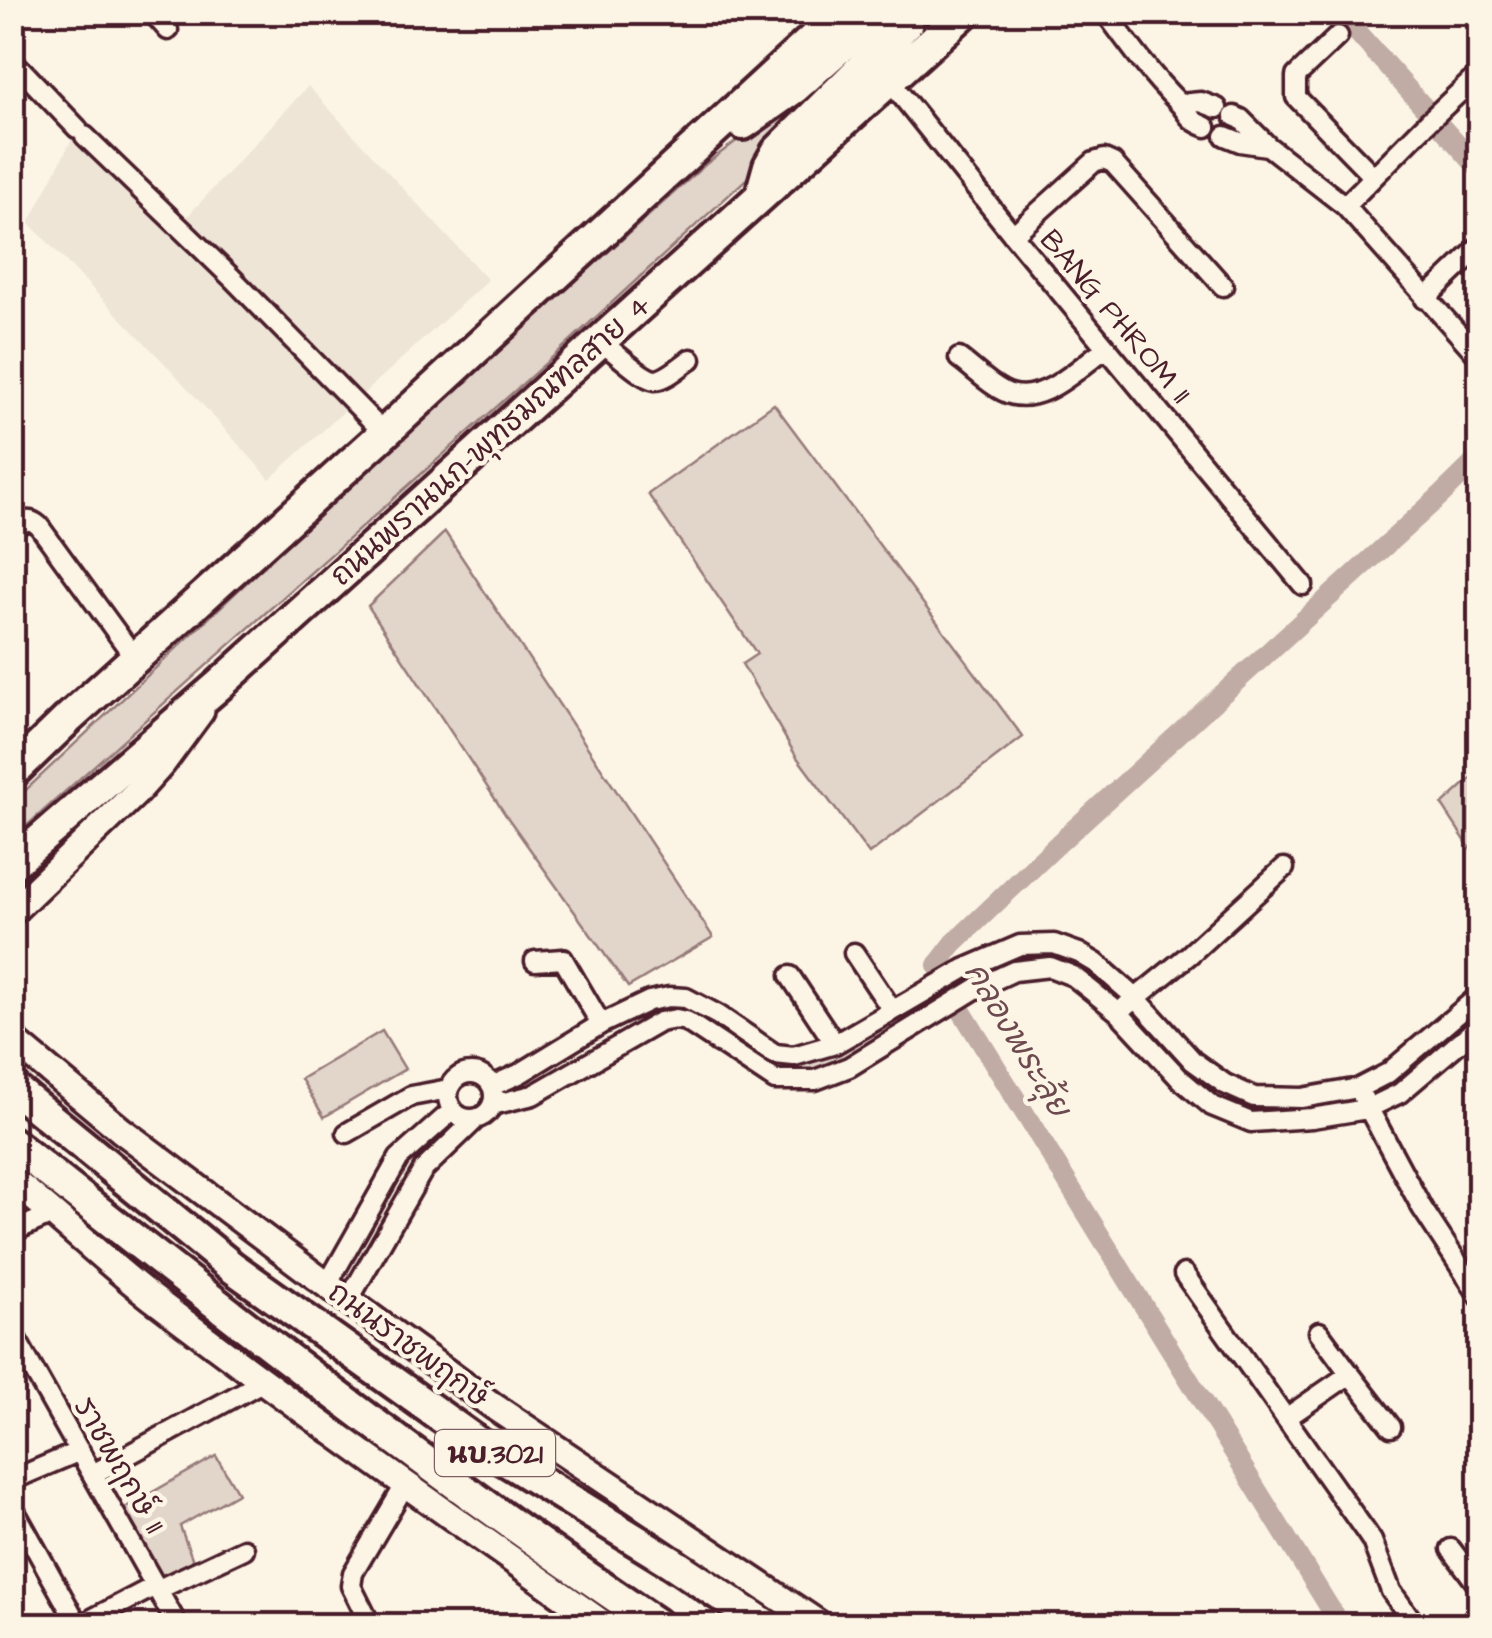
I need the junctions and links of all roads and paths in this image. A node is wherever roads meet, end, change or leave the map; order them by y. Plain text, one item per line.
1 (152, 12) edge
2 (879, 12) edge
3 (906, 12) edge
4 (965, 12) edge
5 (1105, 12) edge
6 (832, 15) edge
7 (168, 30) dead end
8 (1338, 36) dead end
9 (12, 60) edge
10 (1480, 73) edge
11 (889, 80) junction
12 (1180, 104) junction
13 (1206, 127) dead end
14 (1225, 136) dead end
15 (703, 140) junction
16 (1268, 146) junction
17 (1373, 176) junction
18 (761, 196) junction
19 (1345, 206) junction
20 (1013, 235) junction
21 (1480, 246) edge
22 (1224, 286) dead end
23 (1425, 299) junction
24 (600, 340) junction
25 (1106, 348) junction
26 (959, 358) dead end
27 (1480, 358) edge
28 (691, 359) dead end
29 (384, 433) junction
30 (12, 530) edge
31 (1304, 585) dead end
32 (134, 658) junction
33 (218, 686) junction
34 (69, 718) junction
35 (12, 760) edge
36 (12, 773) edge
37 (12, 864) edge
38 (1284, 868) dead end
39 (12, 912) edge
40 (854, 954) dead end
41 (535, 961) dead end
42 (960, 971) junction
43 (790, 976) dead end
44 (932, 989) junction
45 (974, 990) junction
46 (1480, 995) edge
47 (1136, 998) junction
48 (892, 1010) junction
49 (944, 1010) junction
50 (627, 1012) junction
51 (1118, 1012) junction
52 (601, 1024) junction
53 (1480, 1025) edge
54 (642, 1033) junction
55 (12, 1040) edge
56 (836, 1044) junction
57 (12, 1054) edge
58 (12, 1087) edge
59 (1359, 1088) junction
60 (449, 1089) junction
61 (492, 1096) junction
62 (1367, 1109) junction
63 (453, 1110) junction
64 (476, 1118) junction
65 (121, 1130) junction
66 (347, 1133) dead end
67 (12, 1143) edge
68 (12, 1177) edge
69 (49, 1209) junction
70 (12, 1232) edge
71 (1184, 1274) dead end
72 (327, 1285) junction
73 (1480, 1297) edge
74 (348, 1301) junction
75 (12, 1332) edge
76 (1320, 1332) dead end
77 (1350, 1374) junction
78 (262, 1382) junction
79 (1286, 1418) junction
80 (1390, 1426) dead end
81 (80, 1452) junction
82 (92, 1474) junction
83 (12, 1480) edge
84 (405, 1485) junction
85 (12, 1506) edge
86 (244, 1549) dead end
87 (1451, 1549) dead end
88 (158, 1587) junction
89 (1480, 1588) edge
90 (72, 1614) dead end
91 (95, 1626) edge
92 (178, 1626) edge
93 (372, 1626) edge
94 (606, 1626) edge
95 (660, 1626) edge
96 (767, 1626) edge
97 (822, 1626) edge
98 (1416, 1626) edge

1 - 7 street
2 - 15 main road
3 - 18 main road
4 - 11 main road, ถนนพรานนก-พุทธมณฑลสาย 4
5 - 12 street
6 - 15 main road
8 - 17 street
9 - 29 street
10 - 17 street
11 - 18 main road, ถนนพรานนก-พุทธมณฑลสาย 4
11 - 20 street, BANG PHROM 11
12 - 13 street
12 - 16 street
14 - 16 street
15 - 29 main road
16 - 19 street
17 - 19 street
18 - 24 main road, ถนนพรานนก-พุทธมณฑลสาย 4
19 - 23 street
20 - 22 street
20 - 25 street, BANG PHROM 11
21 - 23 street
23 - 27 street
24 - 28 street
24 - 33 main road, ถนนพรานนก-พุทธมณฑลสาย 4
25 - 26 street
25 - 31 street, BANG PHROM 11
29 - 32 main road
30 - 32 street
32 - 34 main road
33 - 37 main road, ถนนพรานนก-พุทธมณฑลสาย 4
33 - 39 main road
34 - 35 main road
34 - 36 main road
38 - 47 street
40 - 48 street
41 - 52 street
42 - 44 street
42 - 45 street
42 - 47 street
43 - 56 street
44 - 48 street
44 - 49 street
45 - 49 street
45 - 51 street
46 - 59 street
47 - 51 street
47 - 59 street
48 - 56 street
49 - 54 street
50 - 52 street
50 - 54 street
50 - 56 street
51 - 62 street
52 - 61 street
53 - 62 street
54 - 61 street
55 - 65 main road, ถนนราชพฤกษ์ / นบ.3021
57 - 65 main road
58 - 96 main road, ถนนราชพฤกษ์ / นบ.3021
59 - 62 street
60 - 61 street
60 - 63 street
60 - 66 street
61 - 64 street
62 - 73 street
63 - 64 street
63 - 72 street
64 - 74 street
65 - 72 main road, ถนนราชพฤกษ์ / นบ.3021
67 - 95 main road, นบ.3021
68 - 69 main road
69 - 70 street
69 - 78 main road, นบ.3021
71 - 79 street
72 - 74 main road, ถนนราชพฤกษ์ / นบ.3021
74 - 97 main road, ถนนราชพฤกษ์ / นบ.3021
75 - 81 street, ราชพฤกษ์ 11
76 - 77 street
77 - 79 street
77 - 80 street
78 - 82 street
78 - 84 main road, นบ.3021
79 - 98 street
81 - 82 street, ราชพฤกษ์ 11
81 - 83 street
82 - 88 street, ราชพฤกษ์ 11
84 - 93 street
84 - 94 main road, นบ.3021
85 - 90 street
86 - 88 street
87 - 89 street
88 - 91 street
88 - 92 street, ราชพฤกษ์ 11

